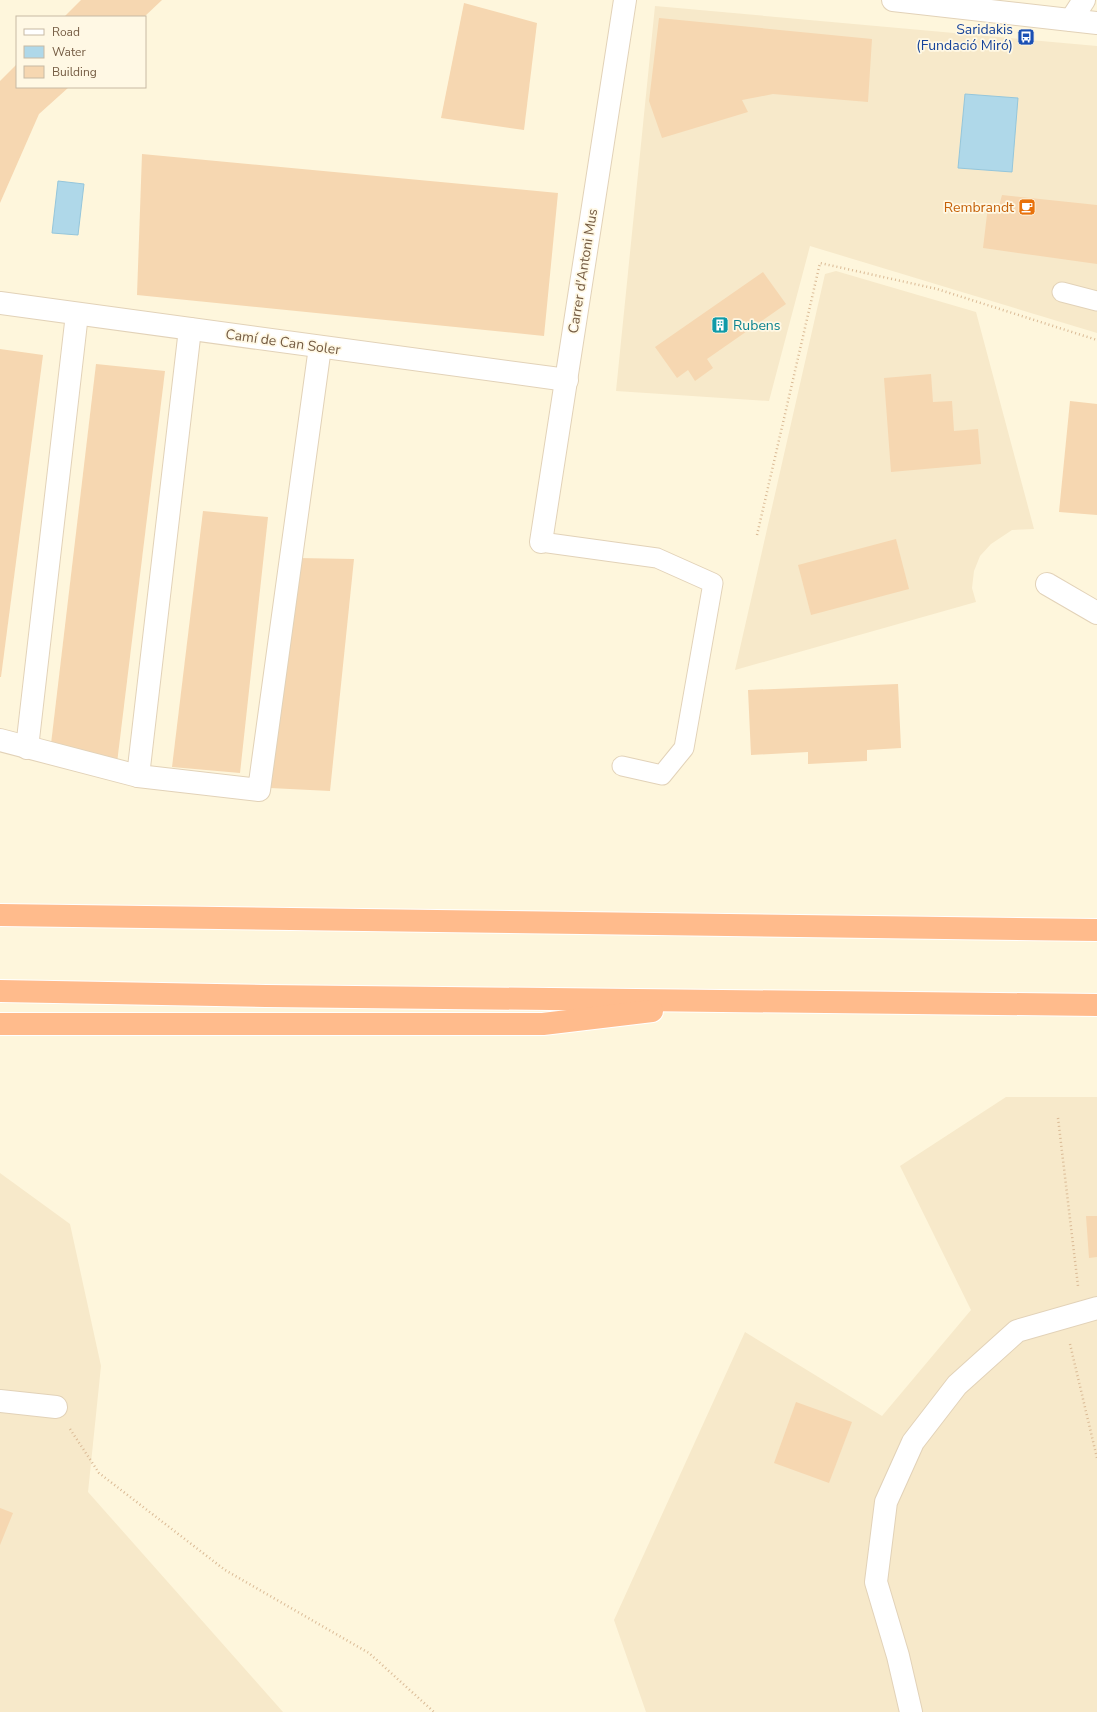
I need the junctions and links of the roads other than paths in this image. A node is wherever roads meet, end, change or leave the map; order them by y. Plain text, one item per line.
1 (625, 0) edge
2 (893, 0) edge
3 (1084, 0) edge
4 (946, 3) edge
5 (1071, 20) junction
6 (1097, 23) edge
7 (1062, 292) dead end
8 (1097, 301) edge
9 (0, 303) edge
10 (77, 314) junction
11 (190, 329) junction
12 (320, 347) junction
13 (567, 380) junction
14 (541, 542) joint
15 (1047, 584) dead end
16 (1097, 613) edge
17 (0, 740) edge
18 (27, 748) junction
19 (622, 766) dead end
20 (138, 776) junction
21 (0, 899) edge
22 (0, 915) edge
23 (72, 916) junction
24 (1097, 930) edge
25 (0, 991) edge
26 (740, 1001) junction
27 (1097, 1005) edge
28 (0, 1024) edge
29 (1080, 1312) edge
30 (0, 1401) edge
31 (56, 1407) road end
32 (911, 1712) edge

1 - 13 street, Carrer d'Antoni Mus
2 - 4 street
3 - 5 street
4 - 5 street
5 - 6 street
7 - 8 lane
9 - 10 street, Camí de Can Soler
10 - 11 street, Camí de Can Soler
10 - 18 street
11 - 12 street, Camí de Can Soler
11 - 20 street
12 - 13 street, Camí de Can Soler
12 - 20 street
13 - 14 street, Carrer d'Antoni Mus
14 - 19 lane
15 - 16 street
17 - 18 street
18 - 20 street
21 - 23 highway
22 - 23 highway
23 - 24 highway
25 - 26 highway
26 - 27 highway
26 - 28 highway
29 - 32 street
30 - 31 street

